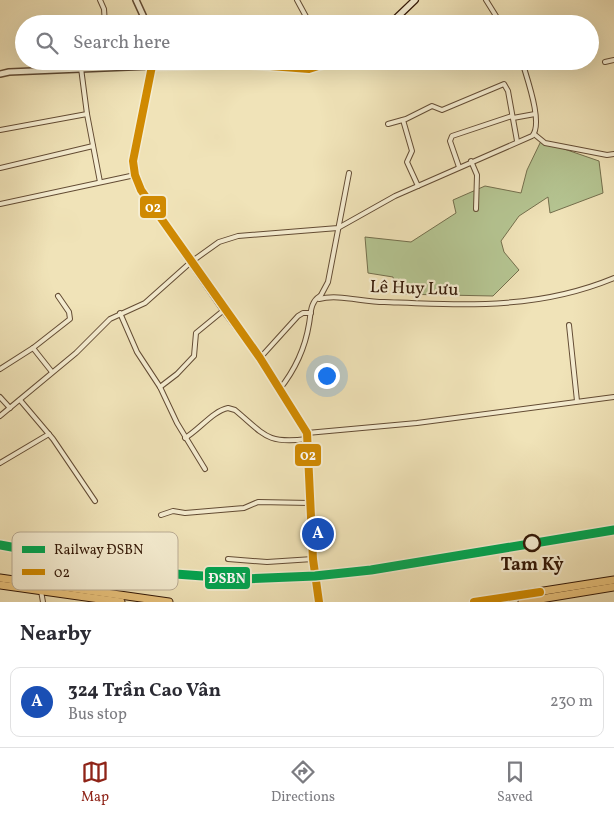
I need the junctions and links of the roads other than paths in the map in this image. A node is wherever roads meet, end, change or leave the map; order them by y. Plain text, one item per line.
1 (100, 0) edge
2 (136, 0) edge
3 (298, 0) edge
4 (415, 0) edge
5 (486, 0) edge
6 (104, 15) edge
7 (143, 15) edge
8 (306, 15) edge
9 (399, 15) edge
10 (495, 15) edge
11 (614, 60) edge
12 (605, 62) dead end
13 (54, 70) edge
14 (81, 70) edge
15 (151, 70) edge
16 (524, 70) edge
17 (0, 74) edge
18 (87, 114) junction
19 (535, 114) junction
20 (513, 117) junction
21 (403, 120) junction
22 (388, 124) dead end
23 (0, 130) edge
24 (534, 134) junction
25 (517, 141) junction
26 (93, 146) junction
27 (614, 154) edge
28 (471, 161) junction
29 (459, 167) junction
30 (0, 168) edge
31 (349, 173) dead end
32 (135, 175) junction
33 (100, 182) junction
34 (418, 186) junction
35 (0, 204) edge
36 (476, 209) dead end
37 (338, 228) junction
38 (191, 262) junction
39 (614, 278) edge
40 (58, 296) dead end
41 (319, 298) junction
42 (224, 310) junction
43 (120, 313) junction
44 (311, 313) junction
45 (569, 325) dead end
46 (33, 348) junction
47 (260, 358) junction
48 (0, 369) edge
49 (52, 372) junction
50 (160, 387) junction
51 (279, 390) junction
52 (0, 397) edge
53 (614, 397) edge
54 (20, 400) junction
55 (577, 401) junction
56 (10, 408) junction
57 (0, 416) edge
58 (49, 434) junction
59 (307, 436) junction
60 (185, 438) junction
61 (0, 463) edge
62 (205, 470) dead end
63 (95, 501) dead end
64 (310, 503) junction
65 (161, 515) dead end
66 (228, 558) dead end
67 (313, 559) junction
68 (614, 580) edge
69 (614, 587) edge
70 (34, 590) edge
71 (84, 590) edge
72 (41, 591) junction
73 (542, 600) edge
74 (43, 602) edge
75 (121, 602) edge
76 (169, 602) edge
77 (319, 602) edge
78 (474, 602) edge
79 (522, 602) edge

1 - 6 street
2 - 7 street
3 - 8 street
4 - 9 main road
5 - 10 street
11 - 12 street
13 - 17 street
14 - 18 street
15 - 32 main road
16 - 19 street
18 - 23 street
18 - 26 street
19 - 20 street
19 - 24 street
20 - 21 street
20 - 25 street
20 - 29 street
21 - 22 street
21 - 34 street
24 - 25 street
24 - 27 street
25 - 28 street
26 - 30 street
26 - 33 street
28 - 29 street
28 - 36 street
29 - 34 street
31 - 37 street
32 - 33 street
32 - 38 main road
33 - 35 street
34 - 37 street
37 - 38 street
37 - 41 street
38 - 42 main road
38 - 43 street
39 - 41 street, Lê Huy Lưu
40 - 46 street
41 - 44 street
42 - 47 main road
42 - 50 street
43 - 49 street
43 - 50 street
44 - 47 street
44 - 51 street
45 - 55 street
46 - 48 street
46 - 49 street
47 - 51 main road
49 - 54 street
50 - 60 street
51 - 59 main road
52 - 56 street
53 - 55 street
54 - 56 street
54 - 58 street
55 - 59 street
56 - 57 street
58 - 61 street
58 - 63 street
59 - 60 street
59 - 64 main road
60 - 62 street
64 - 65 street
64 - 67 main road
66 - 67 street
67 - 77 main road
68 - 78 highway
69 - 73 highway
70 - 72 highway
71 - 76 highway
72 - 74 street
72 - 75 highway
73 - 79 highway

